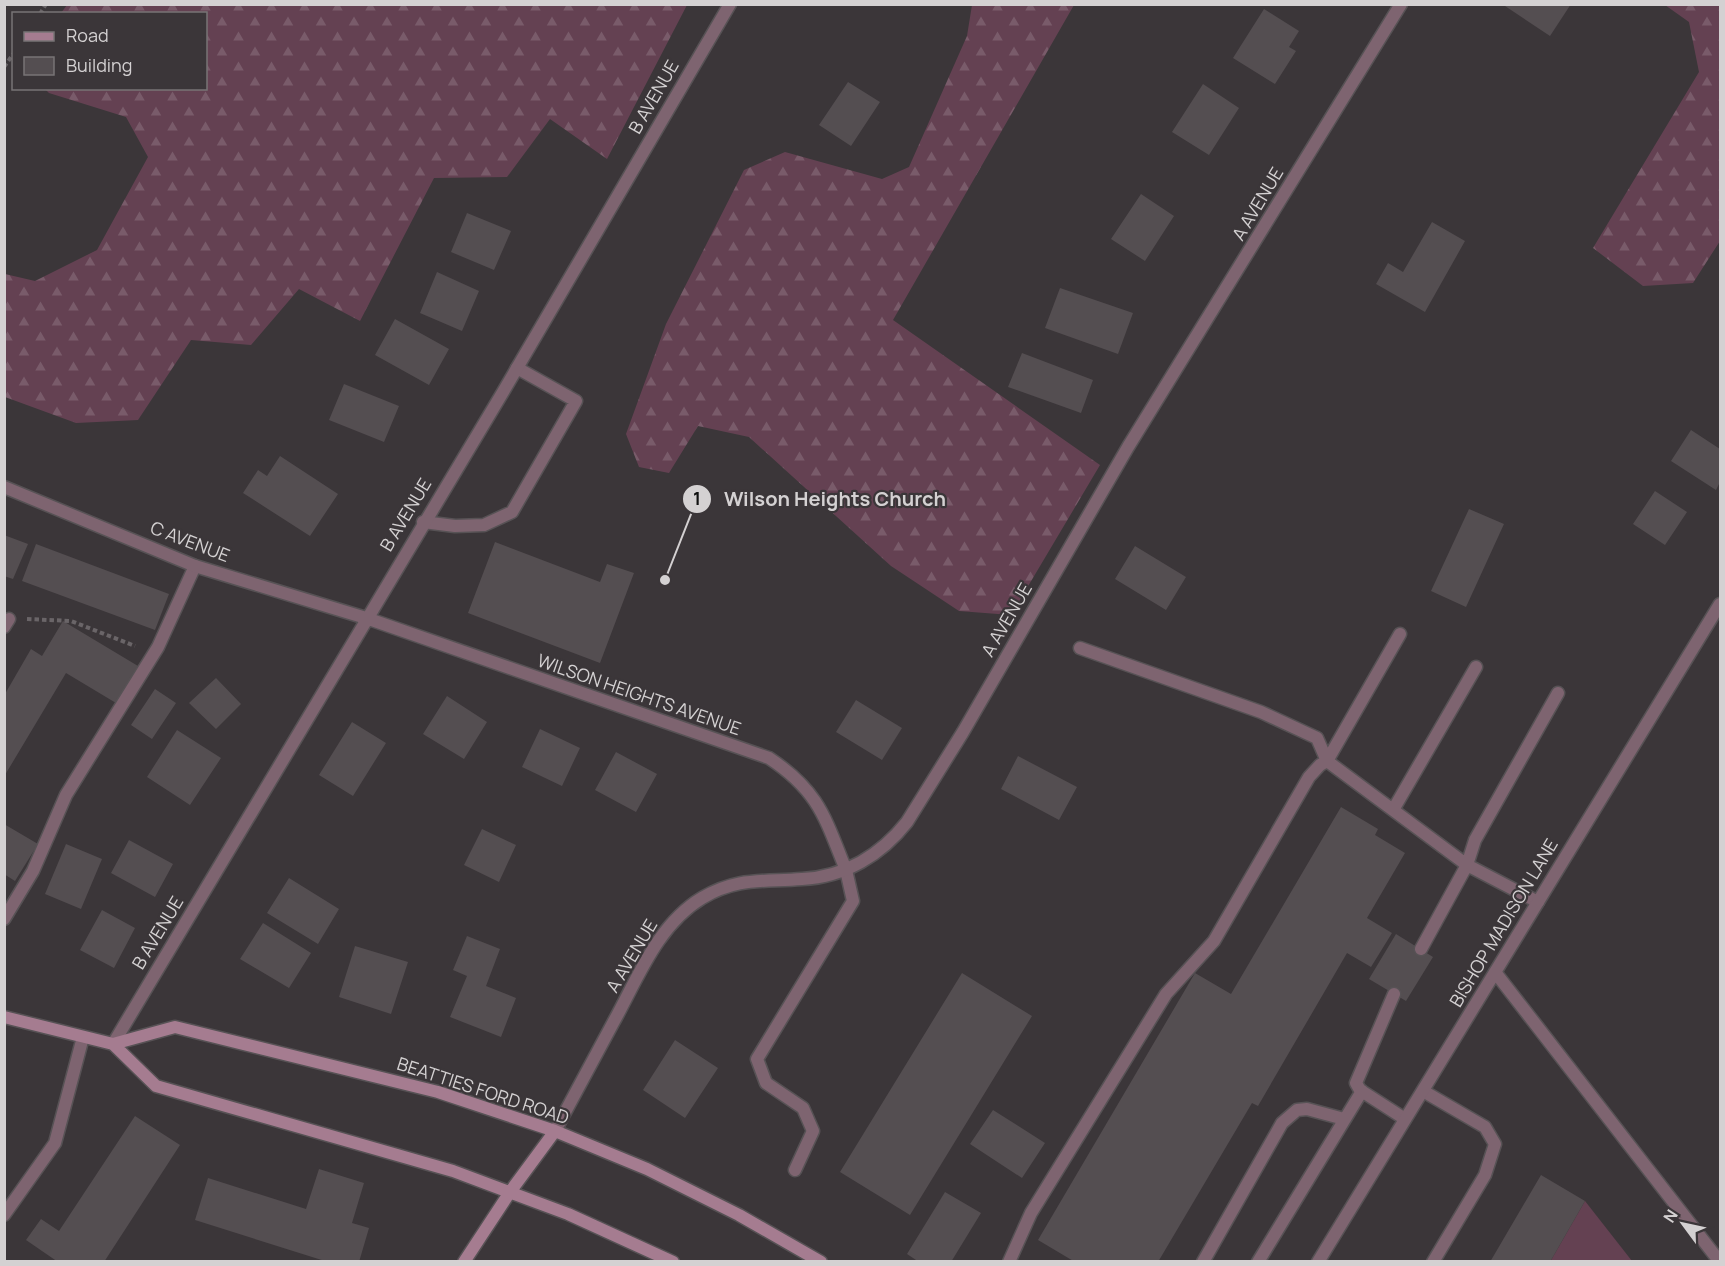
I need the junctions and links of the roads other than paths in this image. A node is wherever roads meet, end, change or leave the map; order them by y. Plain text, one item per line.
1 (730, 4) edge
2 (1401, 4) edge
3 (517, 368) junction
4 (4, 487) edge
5 (423, 522) junction
6 (195, 566) junction
7 (1720, 604) edge
8 (366, 618) junction
9 (1400, 634) dead end
10 (1080, 648) dead end
11 (1476, 667) dead end
12 (1558, 693) dead end
13 (1328, 761) junction
14 (1393, 810) junction
15 (1467, 865) junction
16 (846, 870) junction
17 (9, 901) edge
18 (1538, 902) junction
19 (4, 919) edge
20 (1421, 949) dead end
21 (1495, 972) junction
22 (1394, 994) dead end
23 (4, 1017) edge
24 (83, 1037) junction
25 (113, 1044) junction
26 (1362, 1091) junction
27 (1422, 1091) junction
28 (1344, 1119) junction
29 (1405, 1119) junction
30 (555, 1131) junction
31 (795, 1170) dead end
32 (510, 1192) junction
33 (4, 1215) edge
34 (464, 1262) edge
35 (673, 1262) edge
36 (821, 1262) edge
37 (1009, 1262) edge
38 (1203, 1262) edge
39 (1258, 1262) edge
40 (1318, 1262) edge
41 (1433, 1262) edge
42 (1720, 1262) edge

1 - 3 street, B AVENUE
2 - 16 street, A AVENUE
3 - 5 street, B AVENUE
3 - 5 street
4 - 6 street, C AVENUE
5 - 8 street, B AVENUE
6 - 8 street, C AVENUE
6 - 17 street
7 - 18 street, BISHOP MADISON LANE
8 - 16 street, WILSON HEIGHTS AVENUE
8 - 25 street, B AVENUE
9 - 13 street
10 - 13 street
11 - 14 street
12 - 15 street
13 - 14 street
13 - 37 street
14 - 15 street
15 - 18 street
15 - 20 street
16 - 30 street, A AVENUE
16 - 31 street, WILSON HEIGHTS AVENUE
17 - 19 street
18 - 21 street, BISHOP MADISON LANE
21 - 27 street, BISHOP MADISON LANE
21 - 42 street
22 - 26 street
23 - 24 main road, BEATTIES FORD ROAD
24 - 25 main road, BEATTIES FORD ROAD
24 - 33 street
25 - 30 main road, BEATTIES FORD ROAD
25 - 32 main road
26 - 28 street
26 - 29 street
27 - 29 street, BISHOP MADISON LANE
27 - 41 street
28 - 38 street
28 - 39 street
29 - 40 street, BISHOP MADISON LANE
30 - 32 main road
30 - 36 main road, BEATTIES FORD ROAD
32 - 34 main road
32 - 35 main road

